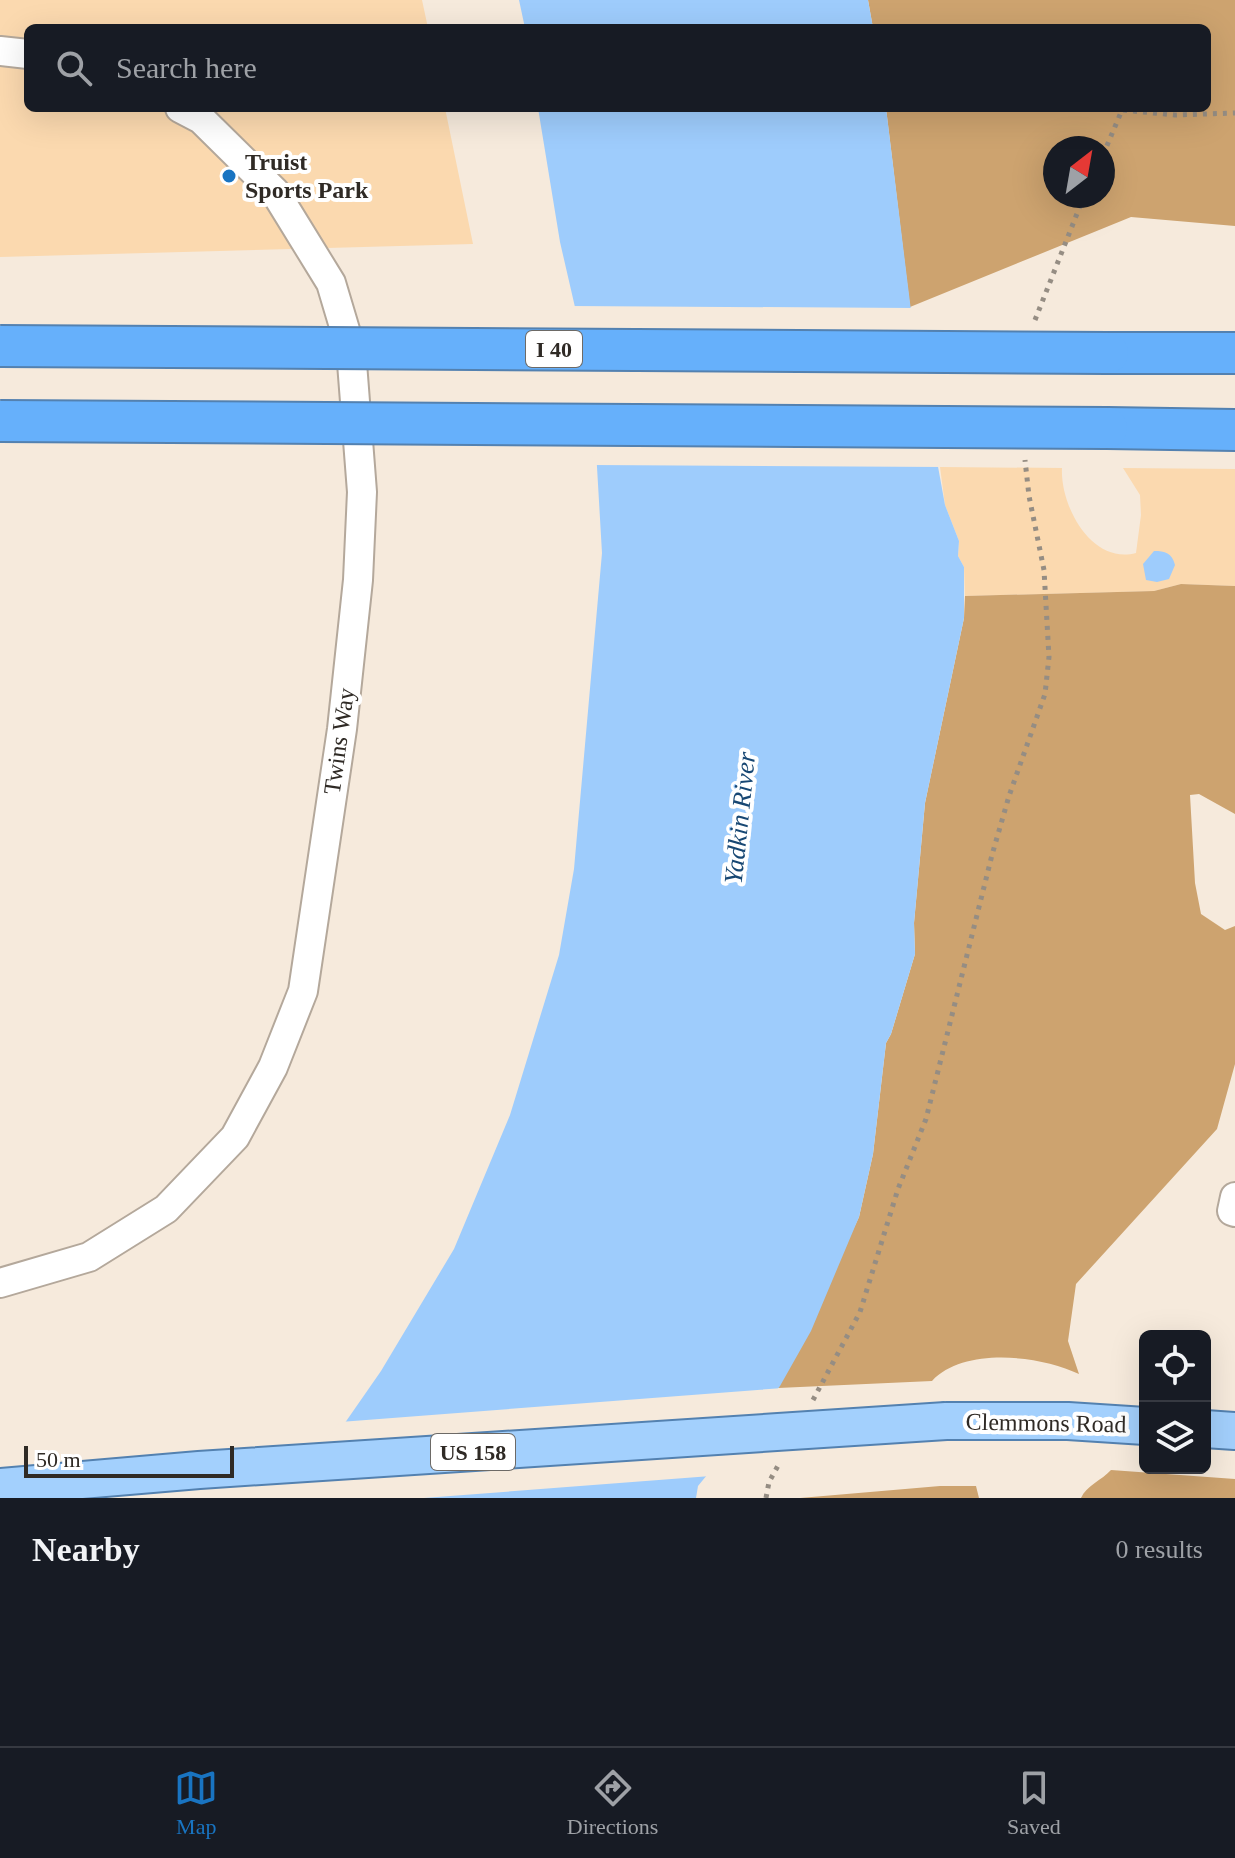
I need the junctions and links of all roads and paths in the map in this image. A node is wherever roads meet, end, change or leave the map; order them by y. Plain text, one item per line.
1 (0, 51) edge
2 (24, 54) edge
3 (188, 112) edge
4 (1121, 112) edge
5 (1143, 112) edge
6 (1235, 113) edge
7 (1111, 136) edge
8 (1079, 208) edge
9 (1033, 329) dead end
10 (0, 346) edge
11 (1235, 353) edge
12 (0, 421) edge
13 (1235, 430) edge
14 (1024, 452) dead end
15 (0, 1283) edge
16 (811, 1403) dead end
17 (1139, 1426) edge
18 (1211, 1429) edge
19 (1235, 1431) edge
20 (783, 1456) dead end
21 (0, 1487) edge
22 (766, 1498) edge

1 - 2 street
3 - 15 street, Twins Way
4 - 7 path
5 - 6 path
8 - 9 path
10 - 11 highway, I 40, bridge
12 - 13 highway, bridge
14 - 16 path
17 - 21 main road, Clemmons Road / US 158, bridge
18 - 19 main road
20 - 22 path

